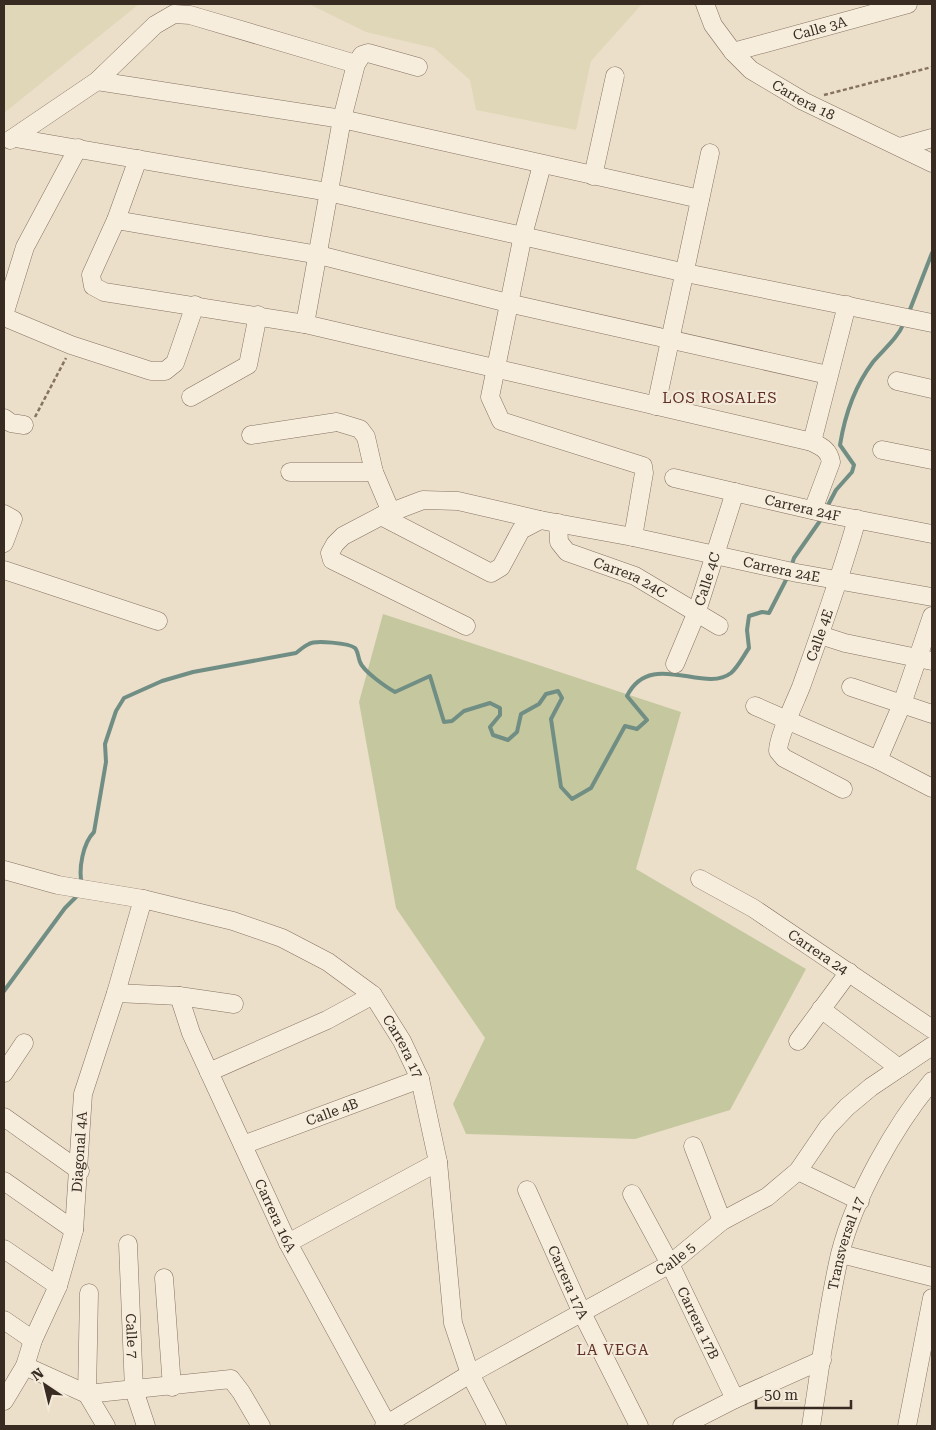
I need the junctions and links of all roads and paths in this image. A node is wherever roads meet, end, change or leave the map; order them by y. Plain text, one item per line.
1 (705, 4) edge
2 (908, 4) edge
3 (733, 52) junction
4 (356, 64) junction
5 (418, 67) dead end
6 (932, 67) edge
7 (615, 76) dead end
8 (97, 81) junction
9 (803, 101) junction
10 (342, 119) junction
11 (932, 138) edge
12 (9, 140) edge
13 (900, 147) junction
14 (78, 148) junction
15 (710, 153) dead end
16 (138, 159) junction
17 (932, 163) edge
18 (542, 165) junction
19 (593, 176) junction
20 (328, 192) junction
21 (700, 199) junction
22 (116, 220) junction
23 (523, 235) junction
24 (319, 255) junction
25 (686, 272) junction
26 (508, 303) junction
27 (195, 305) junction
28 (847, 305) junction
29 (258, 315) junction
30 (4, 316) edge
31 (924, 322) edge
32 (305, 324) junction
33 (669, 339) junction
34 (71, 345) junction
35 (494, 368) junction
36 (828, 376) junction
37 (897, 381) dead end
38 (932, 390) edge
39 (191, 398) dead end
40 (656, 406) junction
41 (4, 418) edge
42 (24, 425) joint
43 (251, 435) dead end
44 (812, 442) junction
45 (882, 450) dead end
46 (932, 460) edge
47 (290, 472) dead end
48 (374, 472) junction
49 (674, 478) dead end
50 (735, 492) junction
51 (820, 511) junction
52 (4, 514) edge
53 (386, 514) junction
54 (857, 519) junction
55 (540, 520) junction
56 (558, 523) junction
57 (932, 534) edge
58 (633, 537) junction
59 (4, 543) edge
60 (715, 554) junction
61 (4, 570) edge
62 (840, 579) junction
63 (932, 597) edge
64 (696, 614) junction
65 (932, 616) edge
66 (158, 621) dead end
67 (466, 626) dead end
68 (719, 626) dead end
69 (820, 635) junction
70 (925, 659) edge
71 (675, 664) dead end
72 (851, 687) dead end
73 (902, 704) junction
74 (755, 706) dead end
75 (932, 714) edge
76 (788, 721) junction
77 (878, 760) junction
78 (842, 788) dead end
79 (932, 788) edge
80 (4, 870) edge
81 (700, 879) dead end
82 (143, 899) junction
83 (849, 972) junction
84 (116, 993) junction
85 (373, 995) junction
86 (179, 996) junction
87 (234, 1004) dead end
88 (821, 1009) junction
89 (932, 1029) edge
90 (798, 1041) dead end
91 (24, 1043) dead end
92 (932, 1046) edge
93 (899, 1068) junction
94 (209, 1072) junction
95 (4, 1073) edge
96 (420, 1079) junction
97 (932, 1081) edge
98 (4, 1117) edge
99 (242, 1145) junction
100 (693, 1146) dead end
101 (438, 1162) junction
102 (80, 1171) junction
103 (798, 1171) junction
104 (4, 1181) edge
105 (527, 1190) dead end
106 (632, 1194) dead end
107 (860, 1201) junction
108 (722, 1221) junction
109 (74, 1230) junction
110 (288, 1243) junction
111 (128, 1244) dead end
112 (4, 1249) edge
113 (840, 1254) junction
114 (670, 1264) junction
115 (932, 1277) edge
116 (164, 1278) dead end
117 (58, 1286) junction
118 (89, 1293) dead end
119 (932, 1298) edge
120 (582, 1314) junction
121 (4, 1320) edge
122 (33, 1340) junction
123 (822, 1360) junction
124 (25, 1366) junction
125 (470, 1374) junction
126 (172, 1387) junction
127 (134, 1390) junction
128 (86, 1394) junction
129 (5, 1397) edge
130 (734, 1399) junction
131 (386, 1425) edge
132 (106, 1426) edge
133 (146, 1426) edge
134 (261, 1426) edge
135 (497, 1426) edge
136 (639, 1426) edge
137 (682, 1426) edge
138 (811, 1426) edge
139 (907, 1426) edge

1 - 3 street, Carrera 18
2 - 3 street, Calle 3A
3 - 9 street, Carrera 18
4 - 5 street
4 - 8 street
4 - 10 street
6 - 9 path
7 - 19 street
8 - 10 street
8 - 12 street
9 - 13 street, Carrera 18
10 - 18 street
10 - 20 street
11 - 13 street
12 - 14 street
13 - 17 street, Carrera 18
14 - 16 street
14 - 30 street
15 - 21 street
16 - 20 street
16 - 22 street
18 - 19 street
18 - 23 street
19 - 21 street
20 - 23 street
20 - 24 street
21 - 25 street
22 - 24 street
22 - 27 street
23 - 25 street
23 - 26 street
24 - 26 street
24 - 32 street
25 - 28 street
25 - 33 street
26 - 33 street
26 - 35 street
27 - 29 street
27 - 34 street
28 - 31 street
28 - 36 street
29 - 32 street
29 - 39 street
30 - 34 street
32 - 35 street
33 - 36 street
33 - 40 street
34 - 42 path
35 - 40 street
35 - 58 street
36 - 44 street
37 - 38 street
40 - 44 street
41 - 42 street
43 - 48 street
44 - 51 street
45 - 46 street
47 - 48 street
48 - 53 street
49 - 50 street, Carrera 24F
50 - 51 street, Carrera 24F
50 - 60 street, Calle 4C
51 - 54 street, Carrera 24F
52 - 59 street
53 - 55 street
53 - 55 street
53 - 67 street
54 - 57 street, Carrera 24F
54 - 62 street, Calle 4E
55 - 56 street
56 - 58 street
56 - 64 street, Carrera 24C
58 - 60 street, Carrera 24E
60 - 62 street, Carrera 24E
60 - 64 street, Calle 4C
61 - 66 street
62 - 63 street, Carrera 24E
62 - 69 street, Calle 4E
64 - 68 street, Carrera 24C
64 - 71 street, Calle 4C
65 - 70 street
69 - 70 street
69 - 76 street, Calle 4E
70 - 73 street
72 - 73 street
73 - 75 street
73 - 77 street
74 - 76 street
76 - 77 street
76 - 78 street, Calle 4E
77 - 79 street
80 - 82 street, Carrera 17
81 - 83 street, Carrera 24
82 - 84 street, Diagonal 4A
82 - 85 street, Carrera 17
83 - 88 street
83 - 89 street, Carrera 24
84 - 86 street
84 - 102 street, Diagonal 4A
85 - 94 street
85 - 96 street, Carrera 17
86 - 87 street
86 - 94 street, Carrera 16A
88 - 90 street
88 - 93 street
91 - 95 street
92 - 93 street, Calle 5
93 - 103 street, Calle 5
94 - 99 street, Carrera 16A
96 - 99 street, Calle 4B
96 - 101 street, Carrera 17
97 - 107 street, Transversal 17
98 - 102 street
99 - 110 street, Carrera 16A
100 - 108 street
101 - 110 street
101 - 125 street, Carrera 17
102 - 109 street, Diagonal 4A
103 - 107 street
103 - 108 street, Calle 5
104 - 109 street
105 - 120 street, Carrera 17A
106 - 114 street, Carrera 17B
107 - 113 street, Transversal 17
108 - 114 street, Calle 5
109 - 117 street, Diagonal 4A
110 - 131 street, Carrera 16A
111 - 127 street, Calle 7
112 - 117 street
113 - 115 street
113 - 123 street, Transversal 17
114 - 120 street, Calle 5
114 - 130 street, Carrera 17B
116 - 126 street
117 - 122 street, Diagonal 4A
118 - 128 street
119 - 139 street
120 - 125 street, Calle 5
120 - 136 street, Carrera 17A
121 - 122 street
122 - 124 street, Diagonal 4A
123 - 130 street
123 - 138 street, Transversal 17
124 - 128 street
124 - 129 street, Diagonal 4A
125 - 131 street, Calle 5
125 - 135 street, Carrera 17
126 - 127 street
126 - 134 street
127 - 128 street
127 - 133 street, Calle 7
128 - 132 street
130 - 137 street

